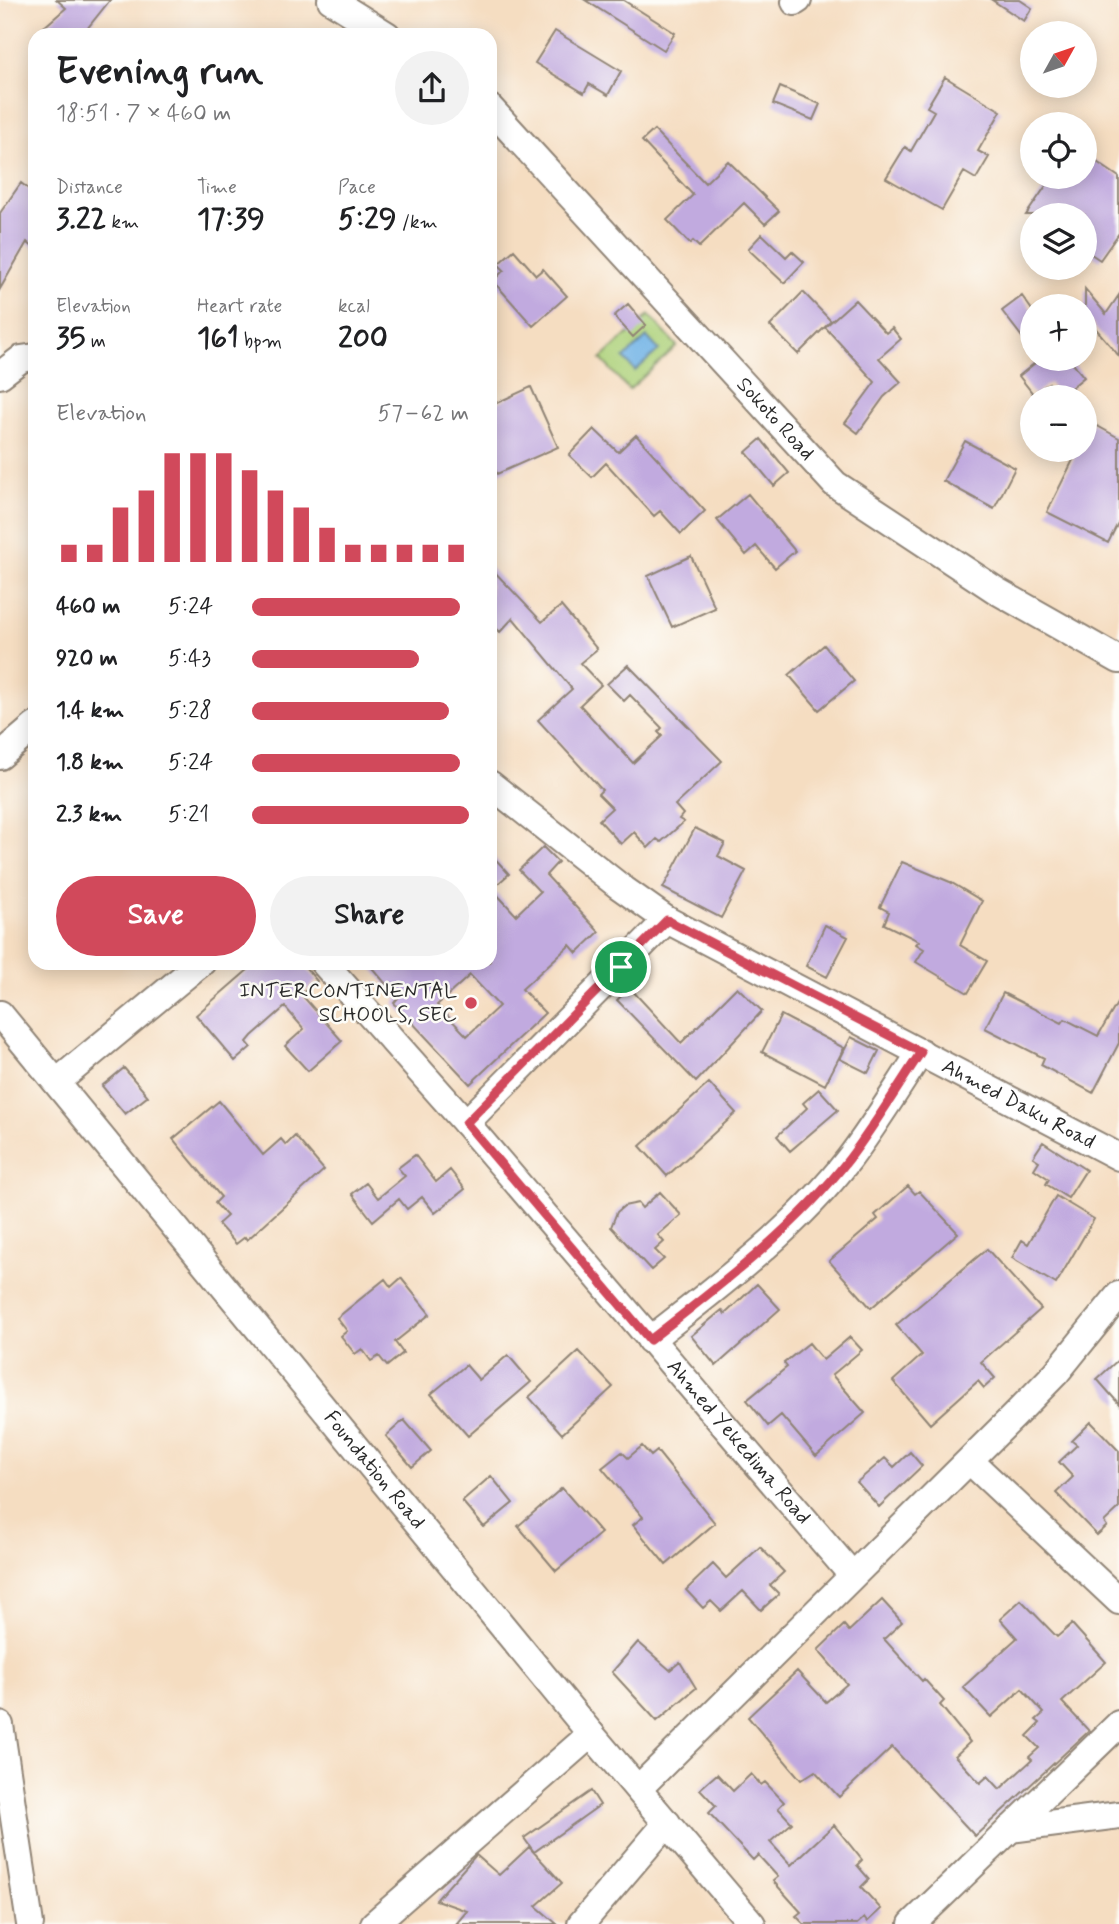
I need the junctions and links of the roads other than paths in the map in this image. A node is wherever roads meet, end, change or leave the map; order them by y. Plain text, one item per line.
1 (331, 0) edge
2 (376, 28) edge
3 (497, 116) edge
4 (28, 358) edge
5 (0, 375) edge
6 (1119, 660) edge
7 (28, 732) edge
8 (0, 756) edge
9 (497, 790) edge
10 (667, 920) junction
11 (192, 970) edge
12 (330, 970) edge
13 (0, 1014) edge
14 (921, 1052) junction
15 (57, 1082) junction
16 (466, 1123) junction
17 (1119, 1157) edge
18 (1119, 1295) edge
19 (650, 1340) junction
20 (970, 1461) junction
21 (852, 1575) junction
22 (1119, 1601) edge
23 (1119, 1724) edge
24 (0, 1725) edge
25 (592, 1734) junction
26 (638, 1788) junction
27 (1119, 1815) edge
28 (667, 1824) junction
29 (1010, 1829) junction
30 (746, 1922) edge
31 (30, 1924) edge
32 (374, 1924) edge
33 (582, 1924) edge
34 (912, 1924) edge

1 - 2 street
3 - 6 street, Sokoto Road
4 - 5 street
7 - 8 street
9 - 10 street, Ahmed Daku Road
10 - 14 street, Ahmed Daku Road
10 - 16 street
11 - 15 street
12 - 16 street, Ahmed Yekedima Road
13 - 15 street, Foundation Road
14 - 17 street, Ahmed Daku Road
14 - 19 street
15 - 25 street, Foundation Road
16 - 19 street, Ahmed Yekedima Road
18 - 20 street
19 - 21 street, Ahmed Yekedima Road
20 - 21 street
20 - 22 street
21 - 26 street
23 - 29 street
24 - 31 street
25 - 26 street, Foundation Road
25 - 32 street
26 - 28 street, Foundation Road
27 - 29 street
28 - 30 street, Foundation Road
28 - 33 street
29 - 34 street

